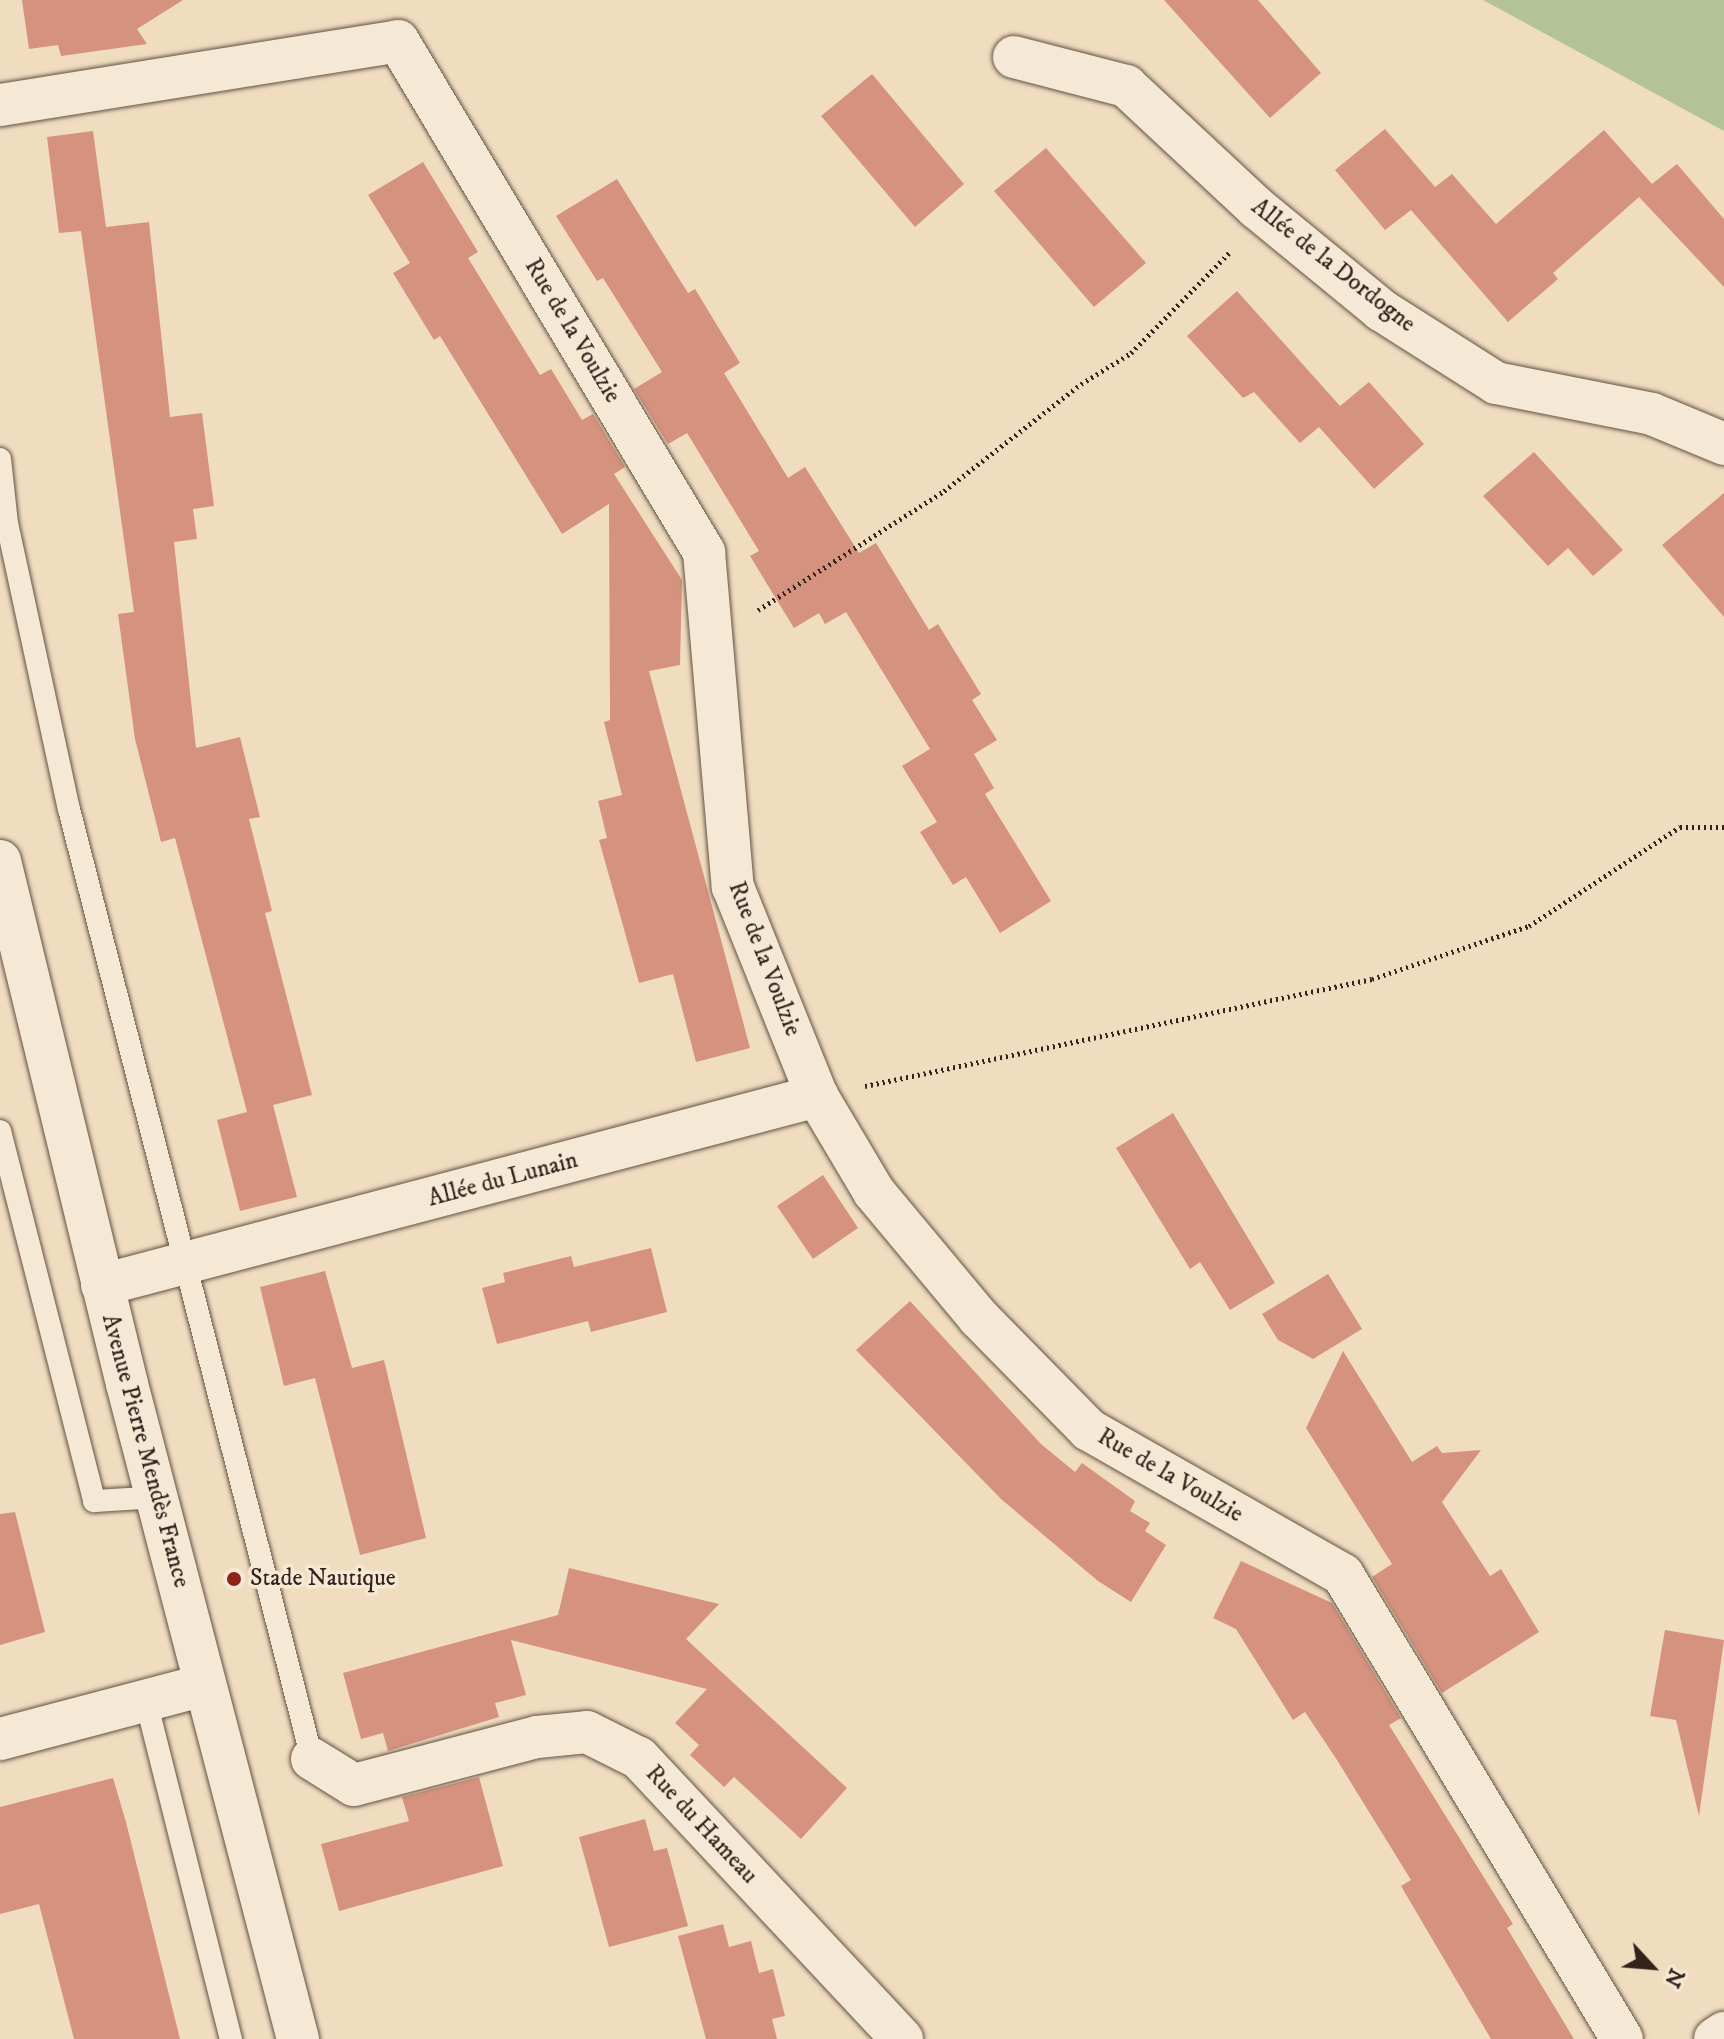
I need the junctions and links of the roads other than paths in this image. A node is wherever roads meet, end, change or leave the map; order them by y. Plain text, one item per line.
1 (1014, 57) dead end
2 (0, 105) edge
3 (1724, 444) edge
4 (0, 459) edge
5 (0, 861) edge
6 (817, 1096) junction
7 (0, 1131) edge
8 (189, 1264) junction
9 (102, 1285) junction
10 (159, 1497) junction
11 (205, 1685) junction
12 (146, 1701) junction
13 (0, 1739) edge
14 (312, 1759) joint
15 (1724, 2033) edge
16 (231, 2039) edge
17 (298, 2039) edge
18 (902, 2039) edge
19 (1622, 2039) edge
20 (1715, 2039) edge

1 - 3 street, Allée de la Dordogne
2 - 6 street, Rue de la Voulzie
4 - 8 lane
5 - 9 street, Avenue Pierre Mendès France
6 - 8 street, Allée du Lunain
6 - 19 street, Rue de la Voulzie
7 - 10 lane
8 - 9 street, Allée du Lunain
8 - 14 lane
9 - 10 street, Avenue Pierre Mendès France
10 - 11 street, Avenue Pierre Mendès France
11 - 12 street
11 - 17 street, Avenue Pierre Mendès France
12 - 13 street
12 - 16 lane
14 - 18 street, Rue du Hameau
15 - 20 street

